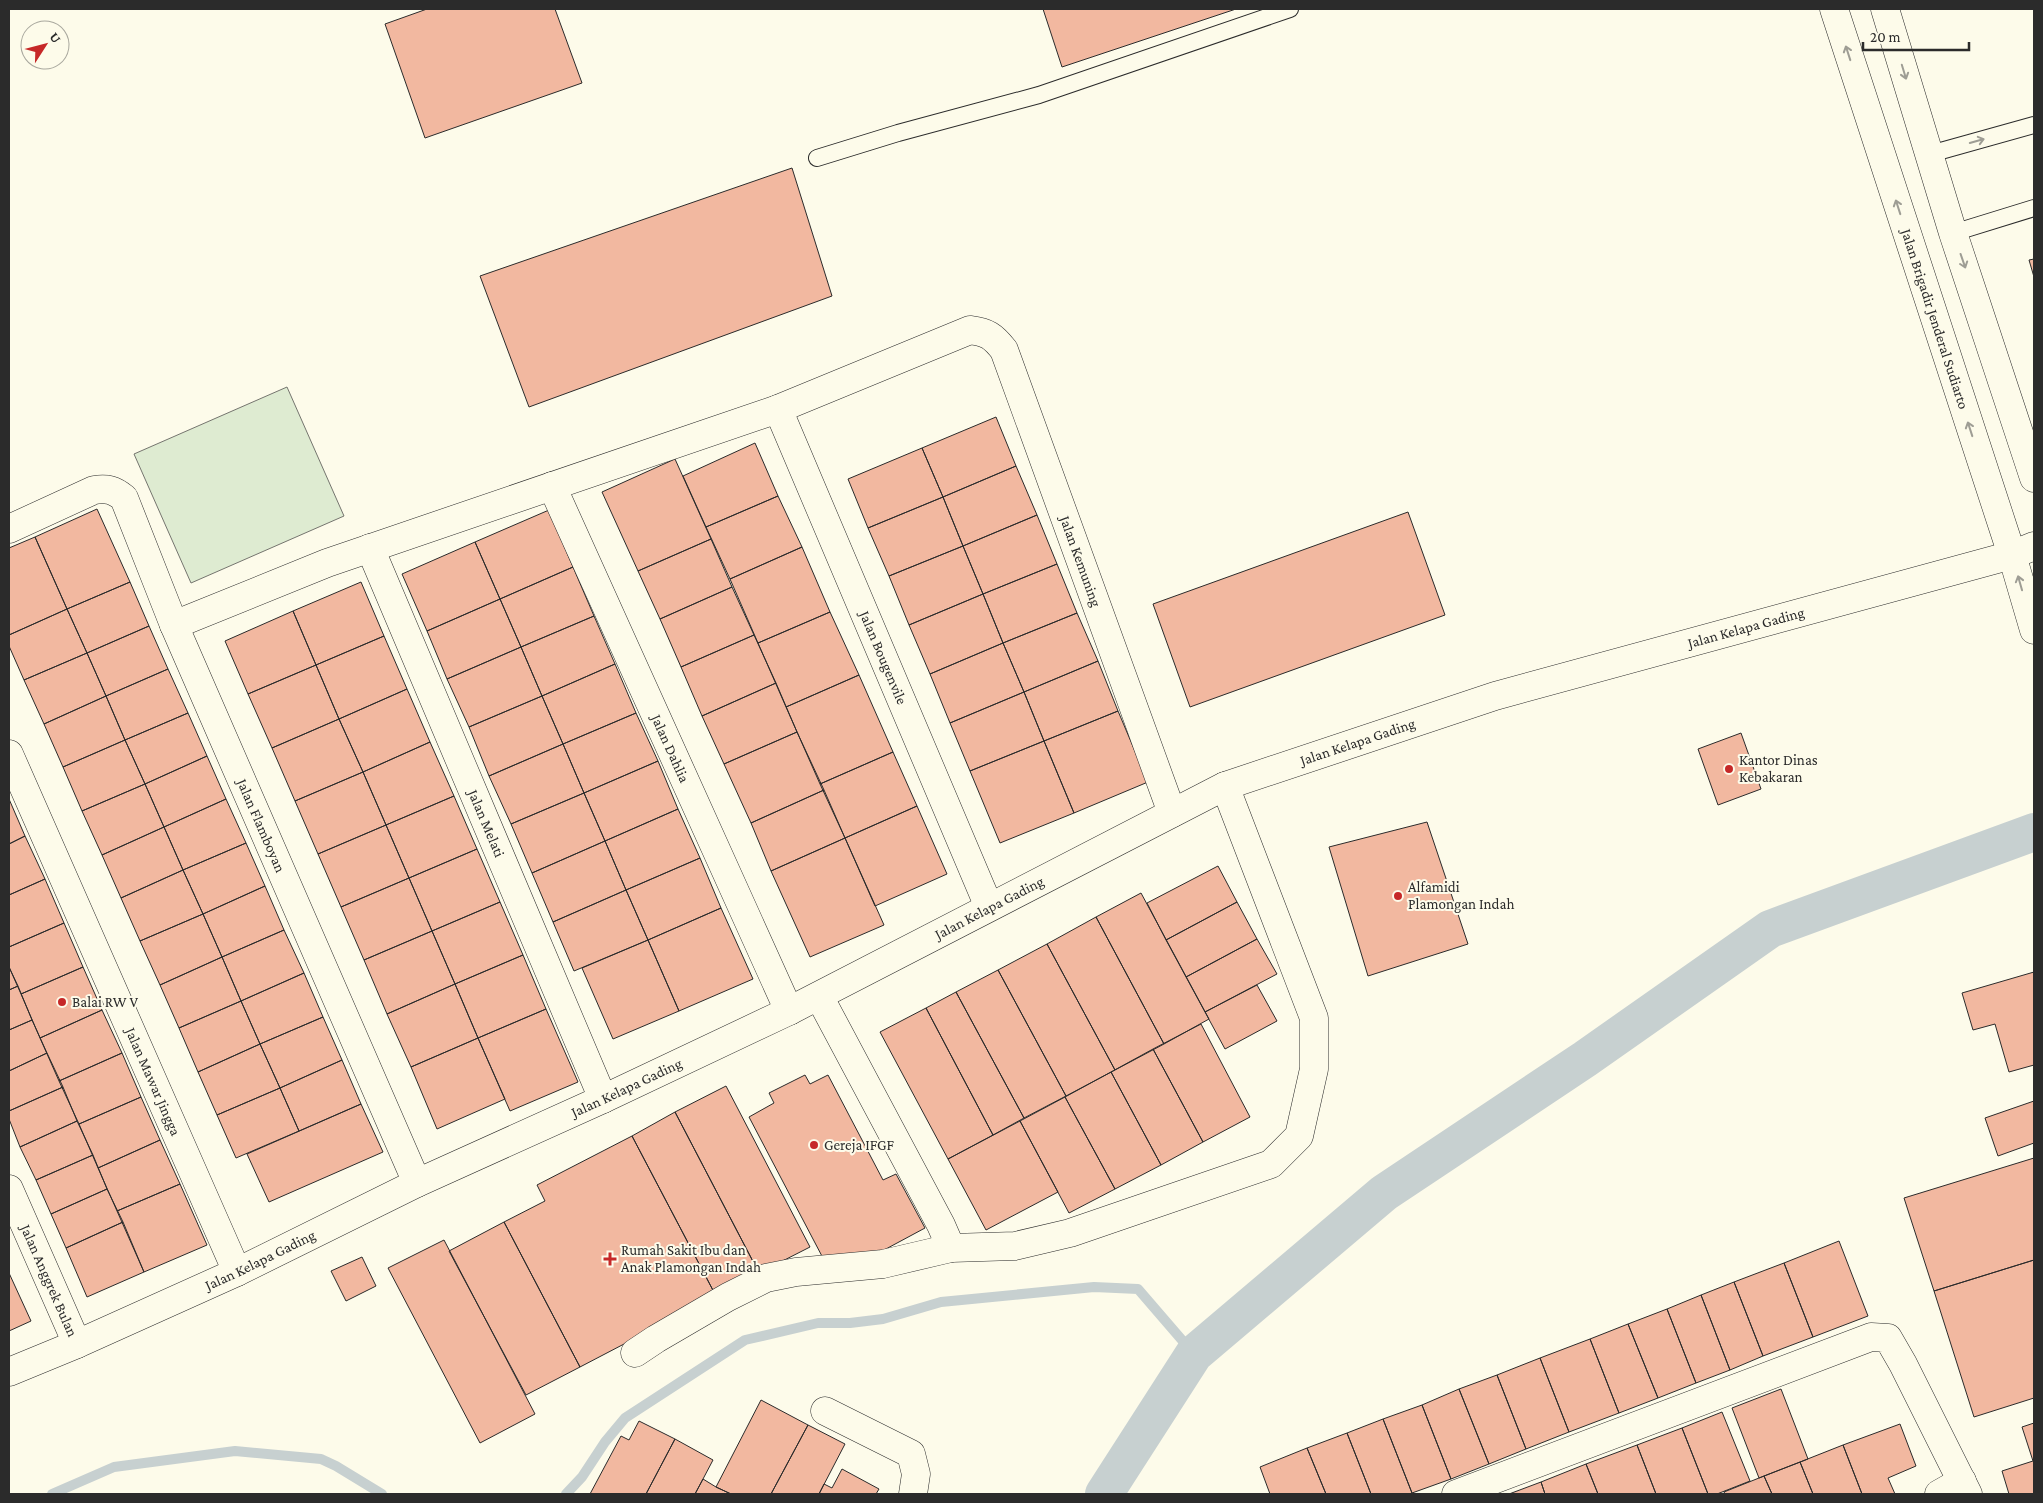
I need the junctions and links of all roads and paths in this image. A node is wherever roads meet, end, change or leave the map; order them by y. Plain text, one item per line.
1 (1290, 9) edge
2 (1834, 9) edge
3 (1885, 9) edge
4 (2034, 125) edge
5 (1930, 154) junction
6 (816, 158) dead end
7 (2034, 208) edge
8 (1954, 233) junction
9 (778, 408) junction
10 (2034, 478) edge
11 (552, 486) junction
12 (9, 529) edge
13 (370, 548) junction
14 (2023, 550) edge
15 (174, 625) junction
16 (2034, 630) edge
17 (9, 754) edge
18 (1225, 786) junction
19 (1172, 813) junction
20 (990, 907) junction
21 (819, 996) junction
22 (789, 1011) junction
23 (603, 1099) junction
24 (417, 1183) junction
25 (9, 1189) edge
26 (951, 1248) junction
27 (237, 1272) junction
28 (77, 1344) junction
29 (635, 1354) dead end
30 (9, 1372) edge
31 (825, 1411) dead end
32 (1956, 1490) edge
33 (913, 1494) edge
34 (1456, 1494) edge

1 - 6 lane
14 -> 2 street, Jalan Brigadir Jenderal Sudiarto
3 -> 5 street
5 -> 4 lane
5 - 8 street
7 - 8 lane
8 -> 10 street
9 - 11 street
9 - 19 street, Jalan Kemuning
9 - 20 street, Jalan Bougenvile
11 - 13 street
11 - 22 street, Jalan Dahlia
12 - 15 street, Jalan Flamboyan
13 - 15 street
13 - 23 street, Jalan Melati
16 -> 14 street, Jalan Brigadir Jenderal Sudiarto
14 - 18 street, Jalan Kelapa Gading
15 - 24 street, Jalan Flamboyan
17 - 27 street, Jalan Mawar Jingga
18 - 19 street, Jalan Kelapa Gading
18 - 26 street
19 - 20 street, Jalan Kelapa Gading
20 - 21 street, Jalan Kelapa Gading
21 - 22 street, Jalan Kelapa Gading
21 - 26 street
22 - 23 street, Jalan Kelapa Gading
23 - 24 street, Jalan Kelapa Gading
24 - 27 street, Jalan Kelapa Gading
25 - 28 street, Jalan Anggrek Bulan
26 - 29 street
27 - 28 street, Jalan Kelapa Gading
28 - 30 street, Jalan Kelapa Gading
31 - 33 street
32 - 34 street

